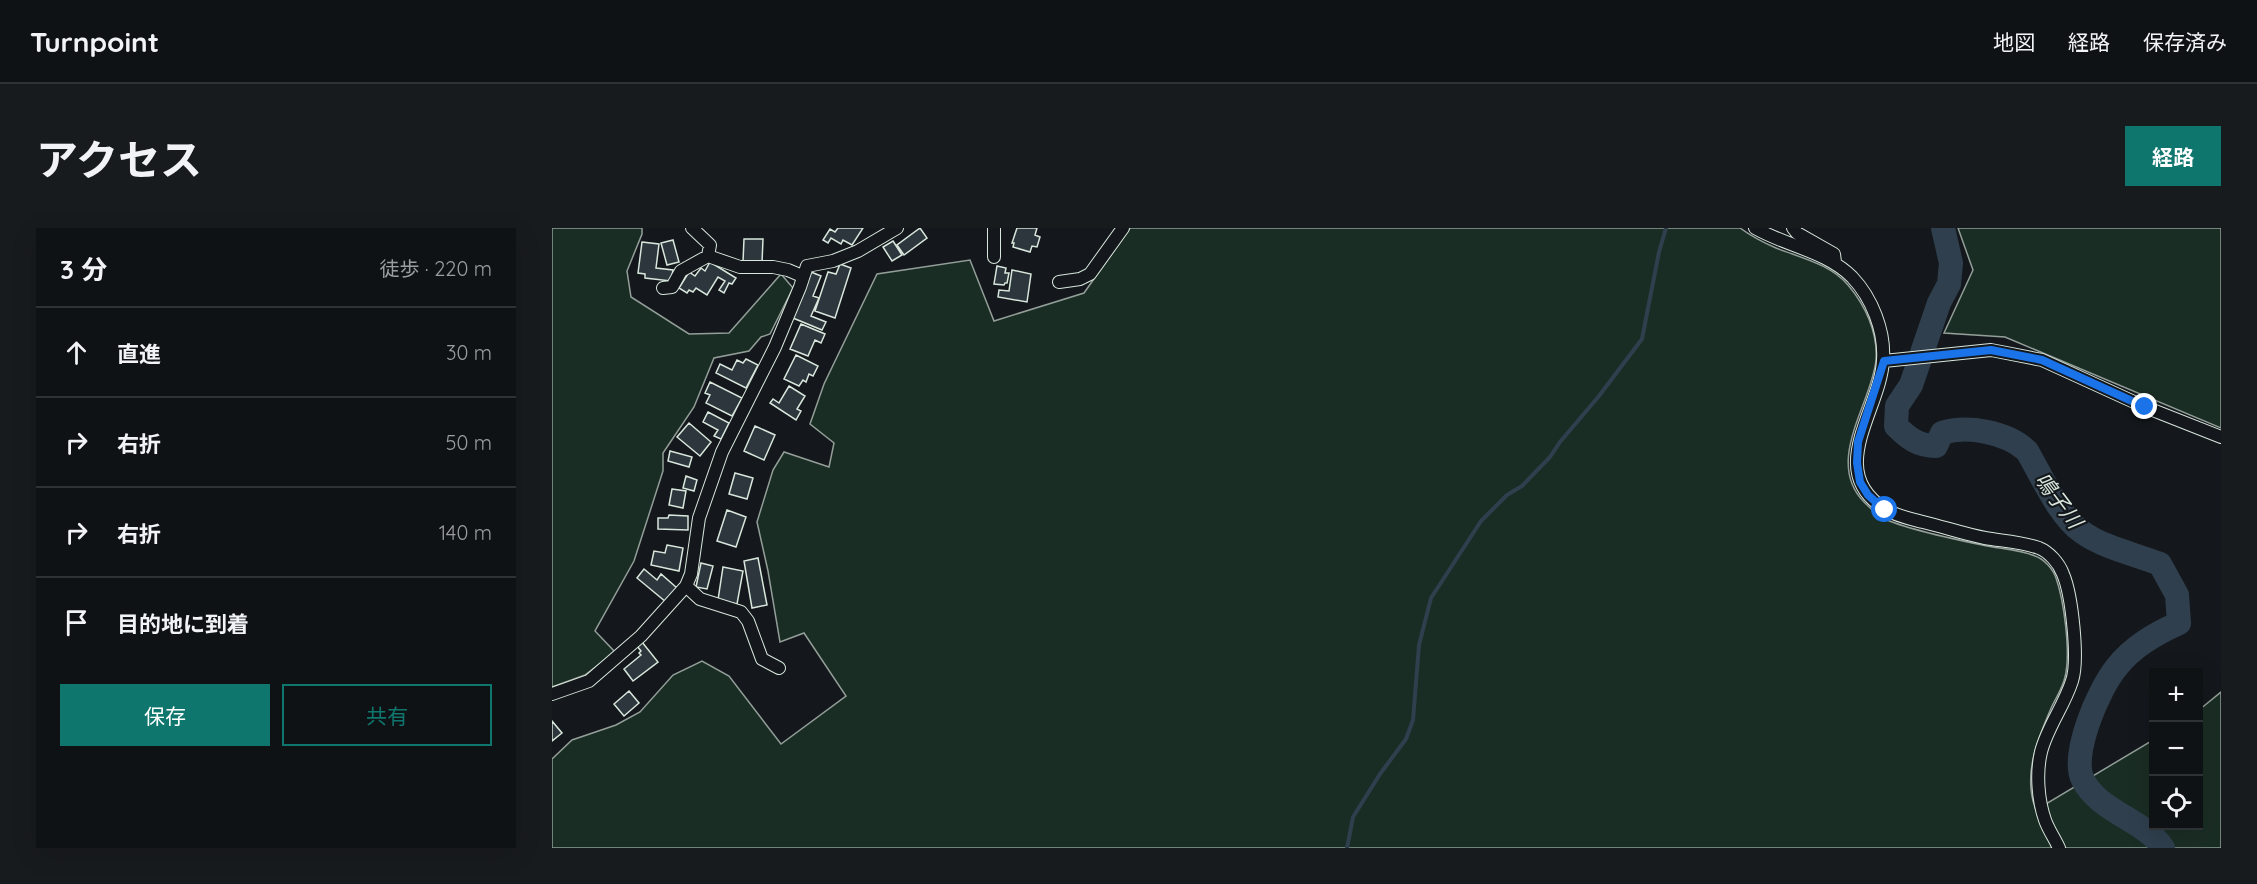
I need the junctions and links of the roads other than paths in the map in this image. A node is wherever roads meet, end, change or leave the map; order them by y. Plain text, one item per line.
1 (692, 228) edge
2 (897, 228) edge
3 (994, 228) edge
4 (1123, 228) edge
5 (1755, 228) edge
6 (1793, 228) edge
7 (708, 256) junction
8 (994, 257) dead end
9 (1835, 262) junction
10 (802, 276) junction
11 (1059, 282) dead end
12 (663, 288) dead end
13 (1884, 361) junction
14 (2221, 438) edge
15 (686, 586) junction
16 (778, 668) dead end
17 (552, 694) edge
18 (2059, 848) edge

1 - 7 street
2 - 10 street
3 - 8 street
4 - 11 street
5 - 9 street
6 - 9 street
7 - 10 street
7 - 12 street
9 - 13 street
10 - 15 street
13 - 14 street
13 - 18 street
15 - 16 street
15 - 17 street

